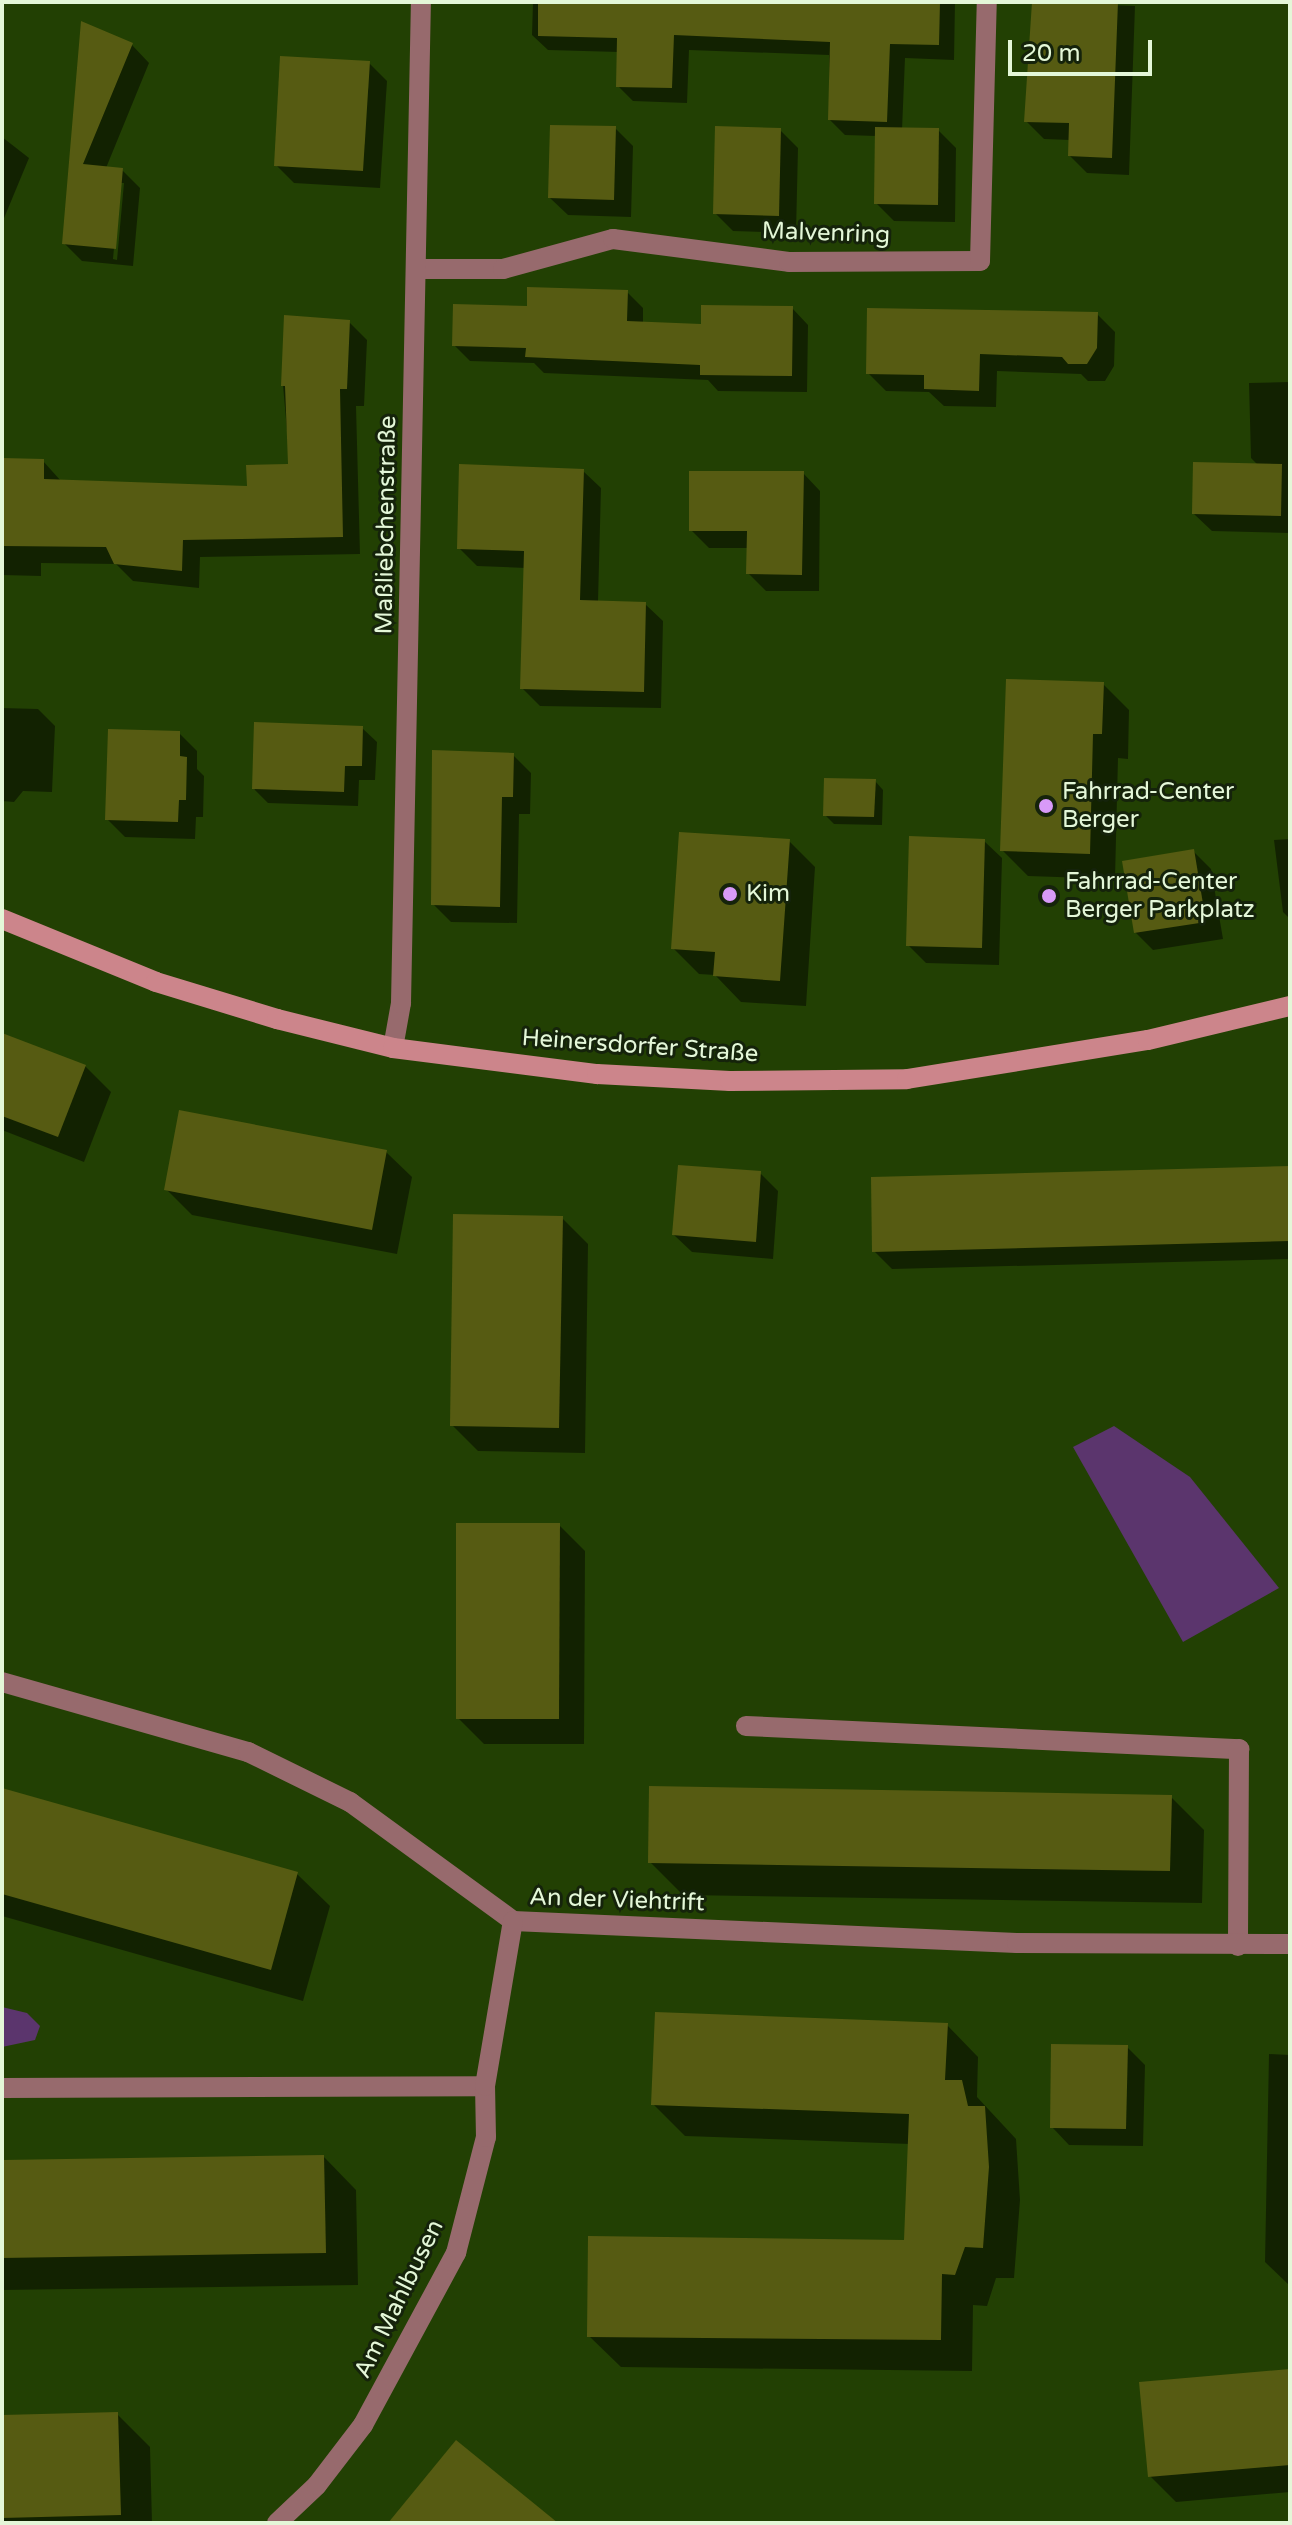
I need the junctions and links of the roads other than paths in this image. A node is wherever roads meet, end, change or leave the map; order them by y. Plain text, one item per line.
1 (421, 2) edge
2 (987, 2) edge
3 (416, 269) junction
4 (2, 919) edge
5 (1290, 1006) edge
6 (393, 1048) junction
7 (2, 1682) edge
8 (746, 1726) dead end
9 (513, 1921) junction
10 (1290, 1944) edge
11 (1238, 1946) junction
12 (485, 2086) junction
13 (2, 2088) edge
14 (277, 2523) edge

1 - 3 street, Maßliebchenstraße
2 - 3 street, Malvenring
3 - 6 street, Maßliebchenstraße
4 - 6 main road, Heinersdorfer Straße
5 - 6 main road, Heinersdorfer Straße
7 - 9 street, An der Viehtrift
8 - 11 street
9 - 11 street, An der Viehtrift
9 - 12 street, Am Mahlbusen
10 - 11 street, An der Viehtrift
12 - 13 street
12 - 14 street, Am Mahlbusen

